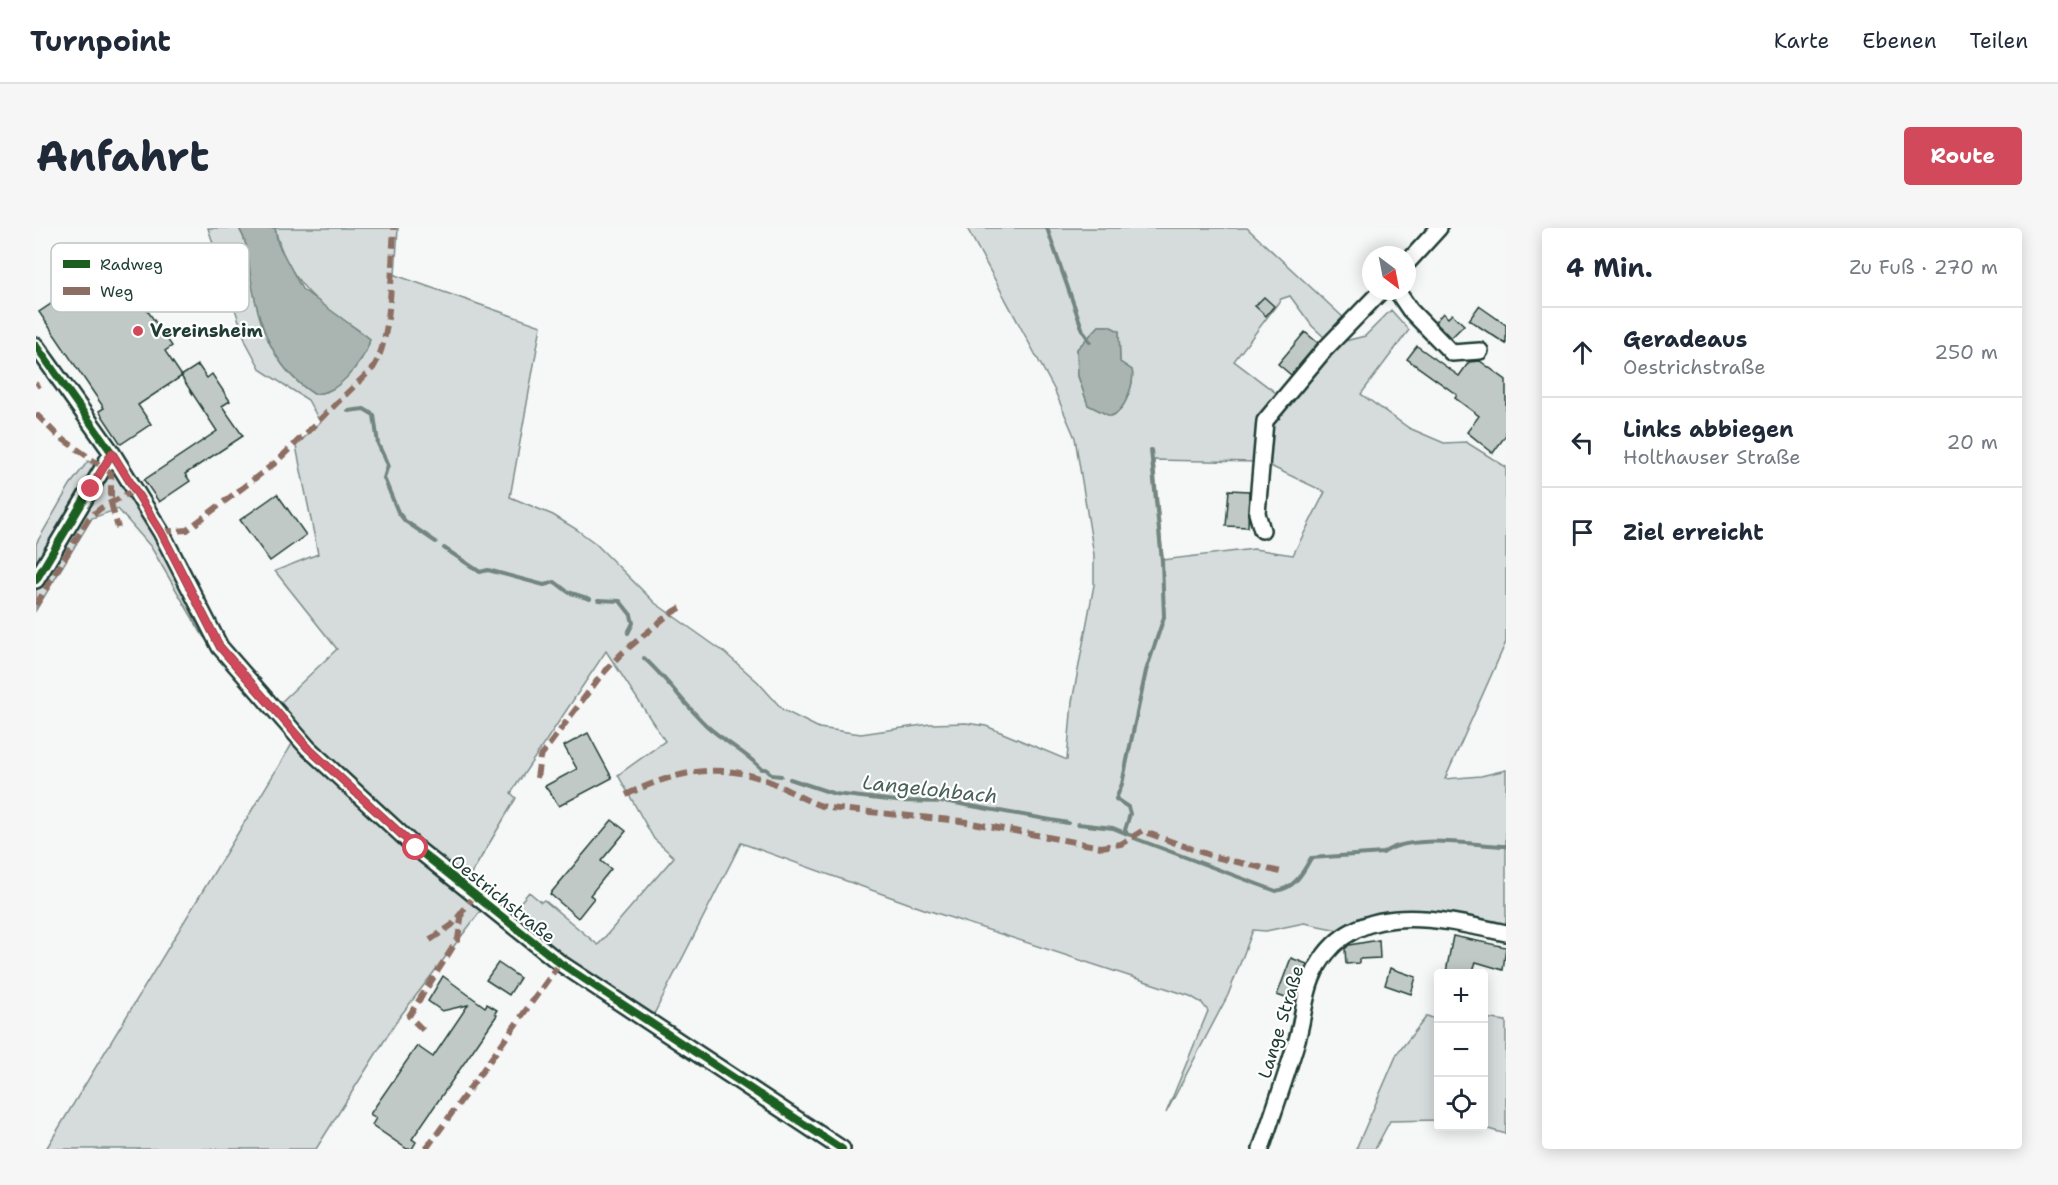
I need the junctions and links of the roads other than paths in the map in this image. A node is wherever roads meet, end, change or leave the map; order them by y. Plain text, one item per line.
1 (1439, 228) edge
2 (1416, 253) edge
3 (1372, 300) edge
4 (1403, 300) edge
5 (36, 346) edge
6 (1480, 351) dead end
7 (112, 453) junction
8 (1262, 530) dead end
9 (36, 580) edge
10 (1506, 933) edge
11 (842, 1149) edge
12 (1261, 1149) edge

1 - 2 street
3 - 8 street
4 - 6 street
5 - 7 street, Oestrichstraße
7 - 9 street
7 - 11 street, Oestrichstraße
10 - 12 street, Lange Straße

